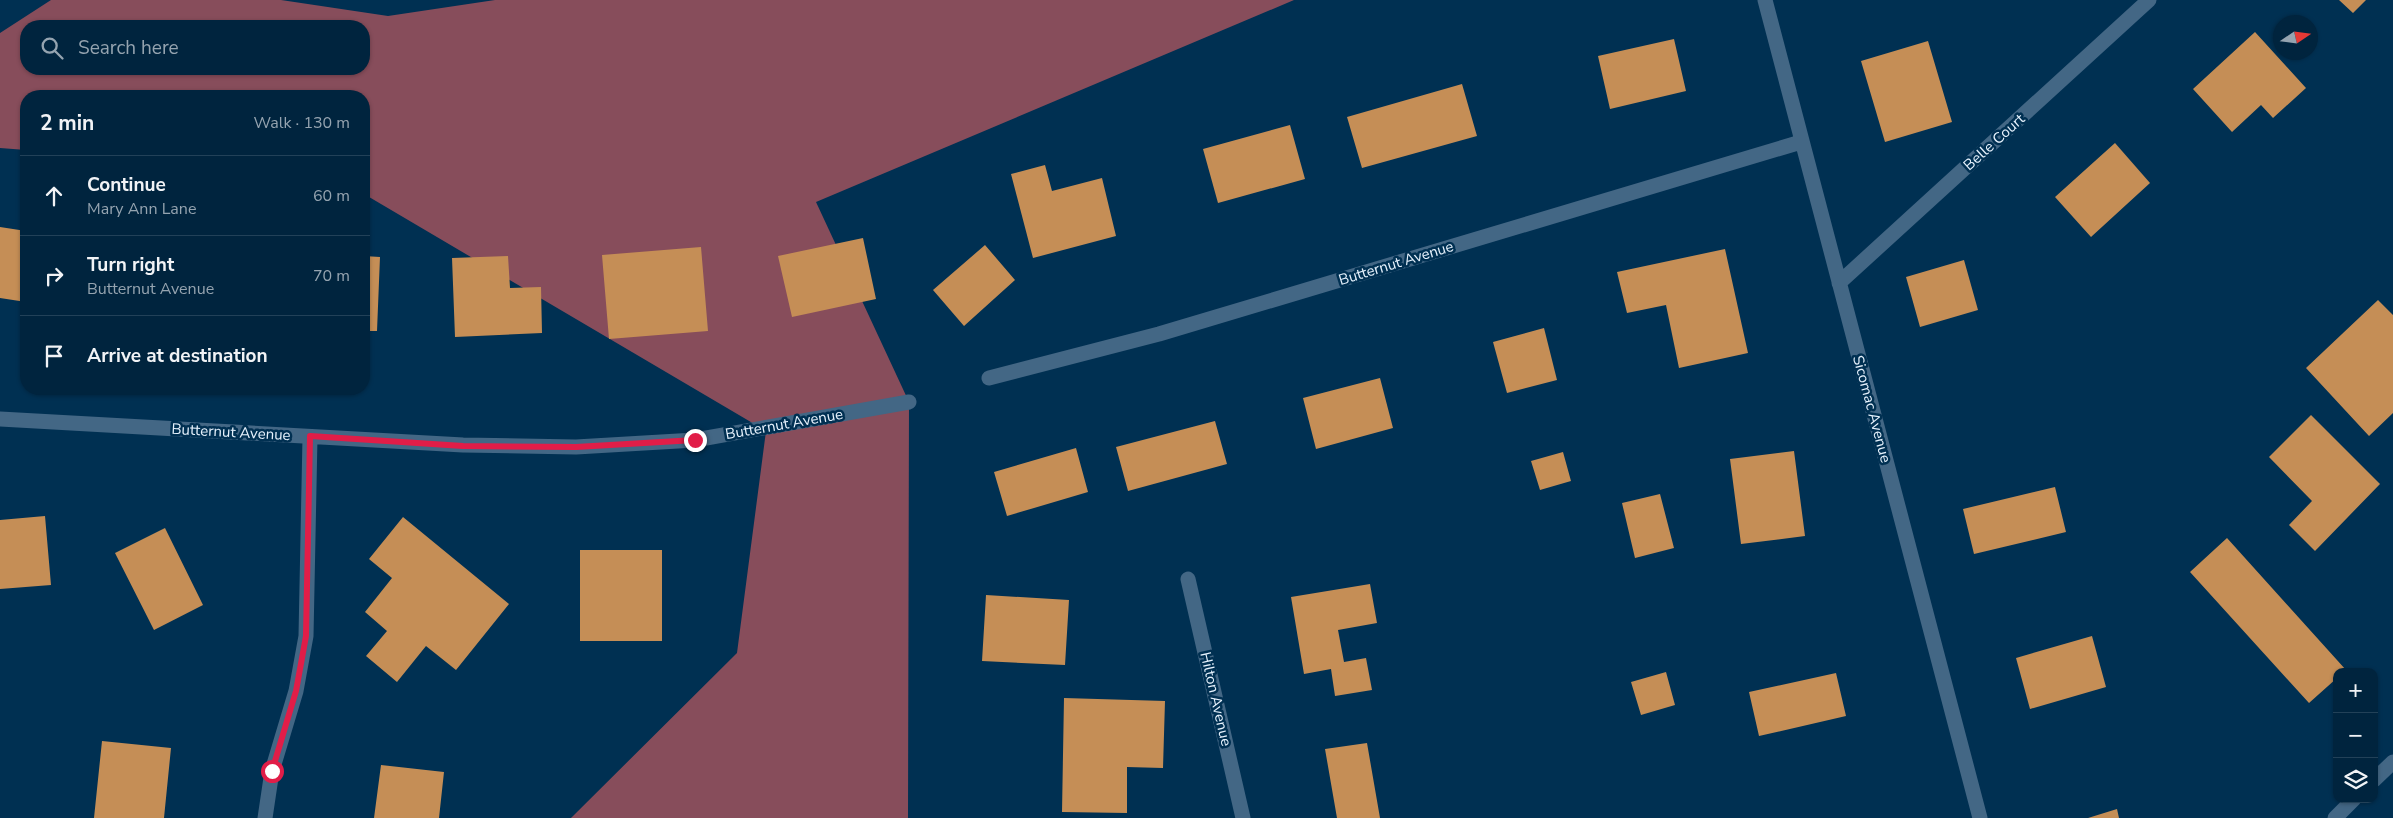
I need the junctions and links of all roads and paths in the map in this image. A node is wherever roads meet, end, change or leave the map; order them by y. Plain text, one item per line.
1 (1765, 0) edge
2 (2149, 0) edge
3 (1801, 142) junction
4 (1839, 283) junction
5 (988, 378) dead end
6 (909, 402) dead end
7 (0, 419) edge
8 (310, 436) junction
9 (1188, 579) dead end
10 (2393, 762) edge
11 (2378, 776) edge
12 (2350, 803) edge
13 (265, 818) edge
14 (1243, 818) edge
15 (1980, 818) edge
16 (2335, 818) edge

1 - 3 street, Sicomac Avenue
2 - 4 street, Belle Court
3 - 4 street, Sicomac Avenue
3 - 5 street, Butternut Avenue
4 - 15 street, Sicomac Avenue
6 - 8 street, Butternut Avenue
7 - 8 street, Butternut Avenue
8 - 13 street
9 - 14 street, Hilton Avenue
10 - 11 street
12 - 16 street

